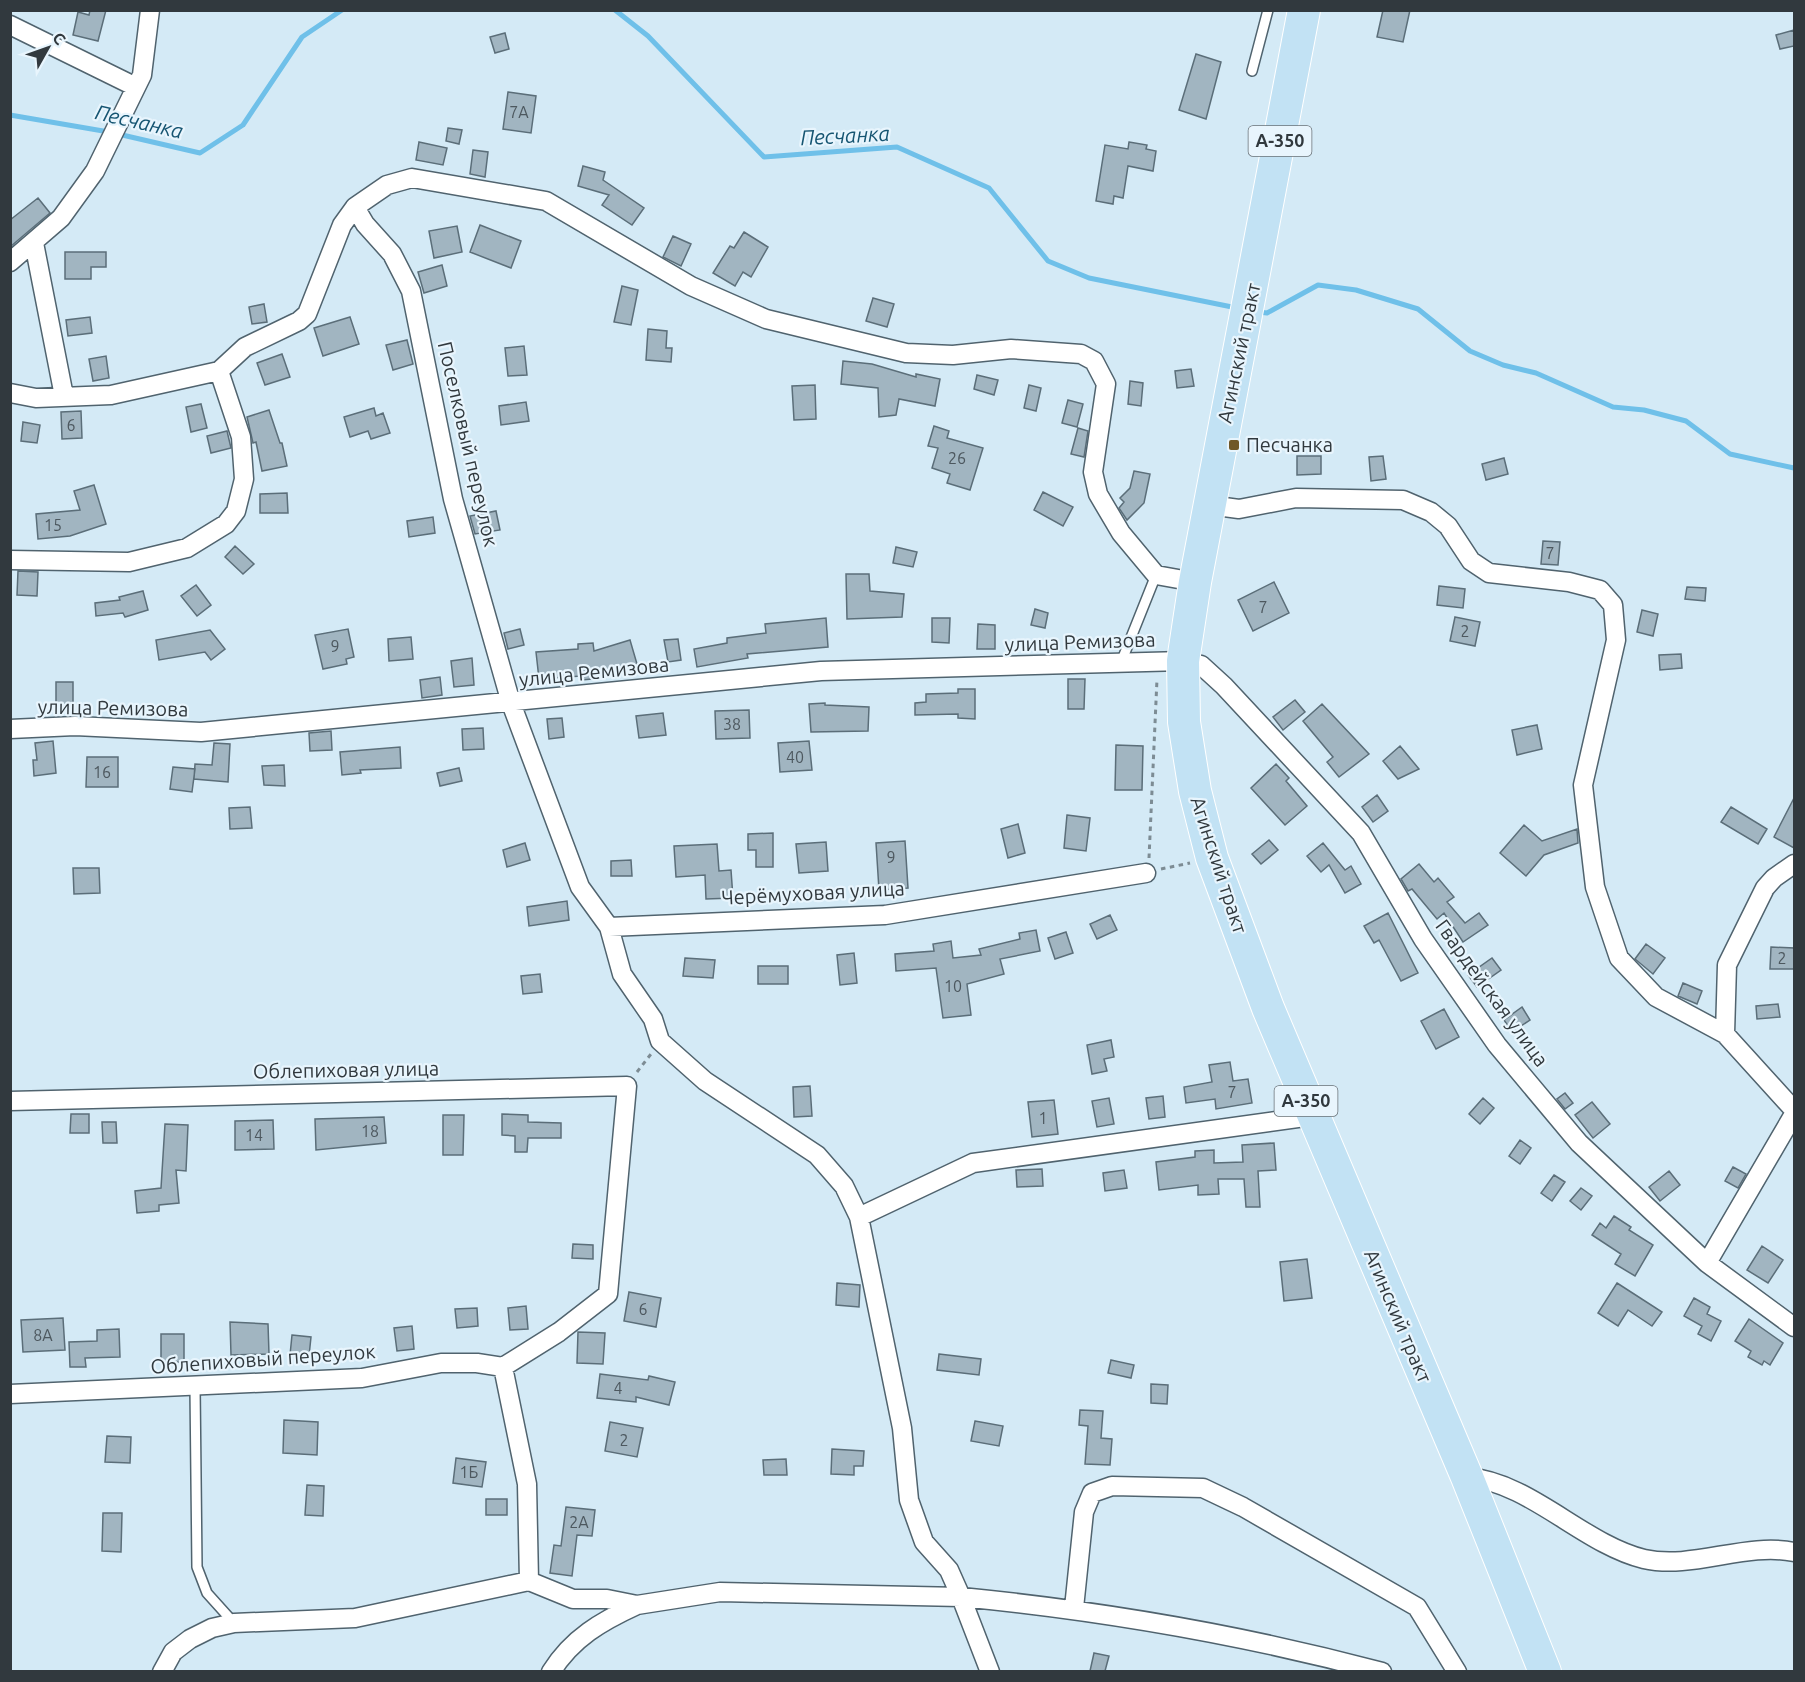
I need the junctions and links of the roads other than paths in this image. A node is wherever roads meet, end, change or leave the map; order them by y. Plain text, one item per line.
1 (150, 10) edge
2 (1268, 10) edge
3 (1304, 10) edge
4 (10, 25) edge
5 (1252, 71) dead end
6 (136, 87) junction
7 (355, 207) junction
8 (34, 243) junction
9 (10, 262) edge
10 (219, 371) junction
11 (10, 393) edge
12 (64, 396) junction
13 (1209, 505) junction
14 (10, 560) edge
15 (1156, 575) junction
16 (1195, 582) junction
17 (1170, 662) junction
18 (1120, 665) junction
19 (512, 703) junction
20 (10, 729) edge
21 (1794, 864) edge
22 (1146, 873) road end
23 (609, 927) junction
24 (1725, 1034) junction
25 (10, 1101) edge
26 (1794, 1112) edge
27 (1312, 1116) junction
28 (859, 1217) junction
29 (1707, 1263) junction
30 (1794, 1327) edge
31 (503, 1368) junction
32 (195, 1387) junction
33 (10, 1394) edge
34 (1467, 1476) junction
35 (1794, 1552) edge
36 (529, 1581) junction
37 (961, 1597) junction
38 (637, 1605) junction
39 (1074, 1608) junction
40 (234, 1623) junction
41 (1324, 1664) edge
42 (162, 1671) edge
43 (551, 1671) edge
44 (990, 1671) edge
45 (1382, 1671) edge
46 (1457, 1671) edge
47 (1545, 1671) edge

1 - 6 street
2 - 5 lane
3 - 13 highway, Агинский тракт / А-350
4 - 6 street
6 - 8 street
7 - 10 street
7 - 15 street
7 - 19 street, Поселковый переулок
8 - 9 street
8 - 12 street
10 - 12 street
10 - 14 street
11 - 12 street
13 - 16 highway, Агинский тракт / А-350
13 - 24 street
15 - 16 street
15 - 18 lane
16 - 17 highway, Агинский тракт / А-350
17 - 18 street, улица Ремизова
17 - 27 highway, Агинский тракт / А-350
17 - 29 street, Гвардейская улица
18 - 19 street, улица Ремизова
19 - 20 street, улица Ремизова
19 - 23 street, Поселковый переулок
21 - 24 street
22 - 23 street, Черёмуховая улица
23 - 28 street
24 - 26 street
25 - 31 street, Облепиховая улица
26 - 29 street
27 - 28 street
27 - 34 highway, Агинский тракт / А-350
28 - 37 street
29 - 30 street, Гвардейская улица
31 - 32 street, Облепиховый переулок
31 - 36 street
32 - 33 street, Облепиховый переулок
32 - 40 lane
34 - 35 street
34 - 47 highway, Агинский тракт / А-350
36 - 38 street
36 - 40 street
37 - 38 street
37 - 39 street
37 - 44 street
38 - 43 street
39 - 41 street
39 - 46 street
40 - 42 street
41 - 45 street

